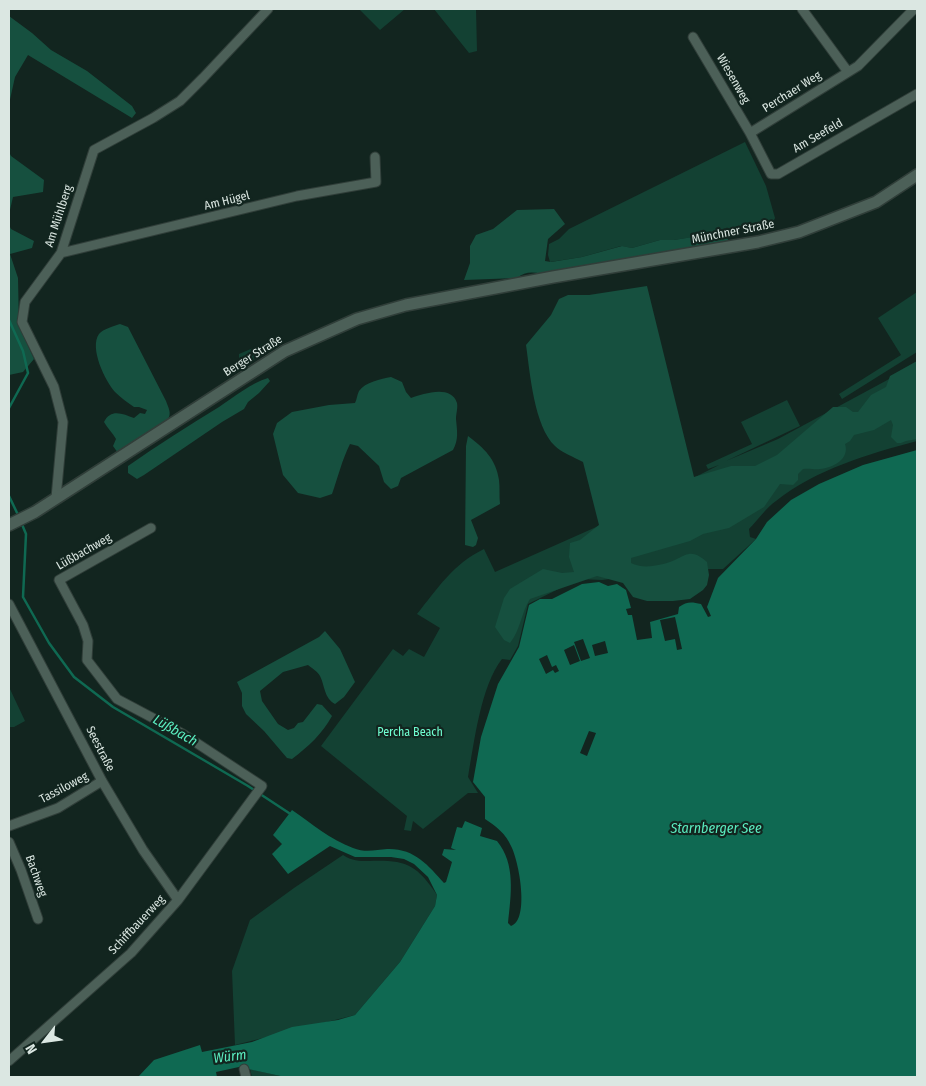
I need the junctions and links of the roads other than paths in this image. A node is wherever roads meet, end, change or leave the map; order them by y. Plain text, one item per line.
1 (268, 9) edge
2 (802, 9) edge
3 (914, 9) edge
4 (693, 37) dead end
5 (848, 72) junction
6 (917, 94) edge
7 (750, 133) junction
8 (375, 157) dead end
9 (917, 174) edge
10 (61, 253) junction
11 (542, 279) joint
12 (56, 498) junction
13 (13, 524) edge
14 (151, 528) dead end
15 (9, 604) edge
16 (102, 781) junction
17 (262, 786) joint
18 (9, 826) edge
19 (9, 842) edge
20 (178, 900) junction
21 (38, 919) dead end
22 (9, 1061) edge

1 - 10 street, Am Mühlberg
2 - 5 street
3 - 5 street, Perchaer Weg
4 - 7 street, Wiesenweg
5 - 7 street, Perchaer Weg
6 - 7 street, Am Seefeld
8 - 10 street, Am Hügel
9 - 11 main road, Münchner Straße
10 - 12 street, Am Mühlberg
11 - 12 main road, Berger Straße
12 - 13 main road, Berger Straße
14 - 17 street, Lüßbachweg
15 - 16 street, Seestraße
16 - 18 street, Tassiloweg
16 - 20 street, Seestraße
17 - 20 street, Schiffbauerweg
19 - 21 street, Bachweg
20 - 22 street, Schiffbauerweg

